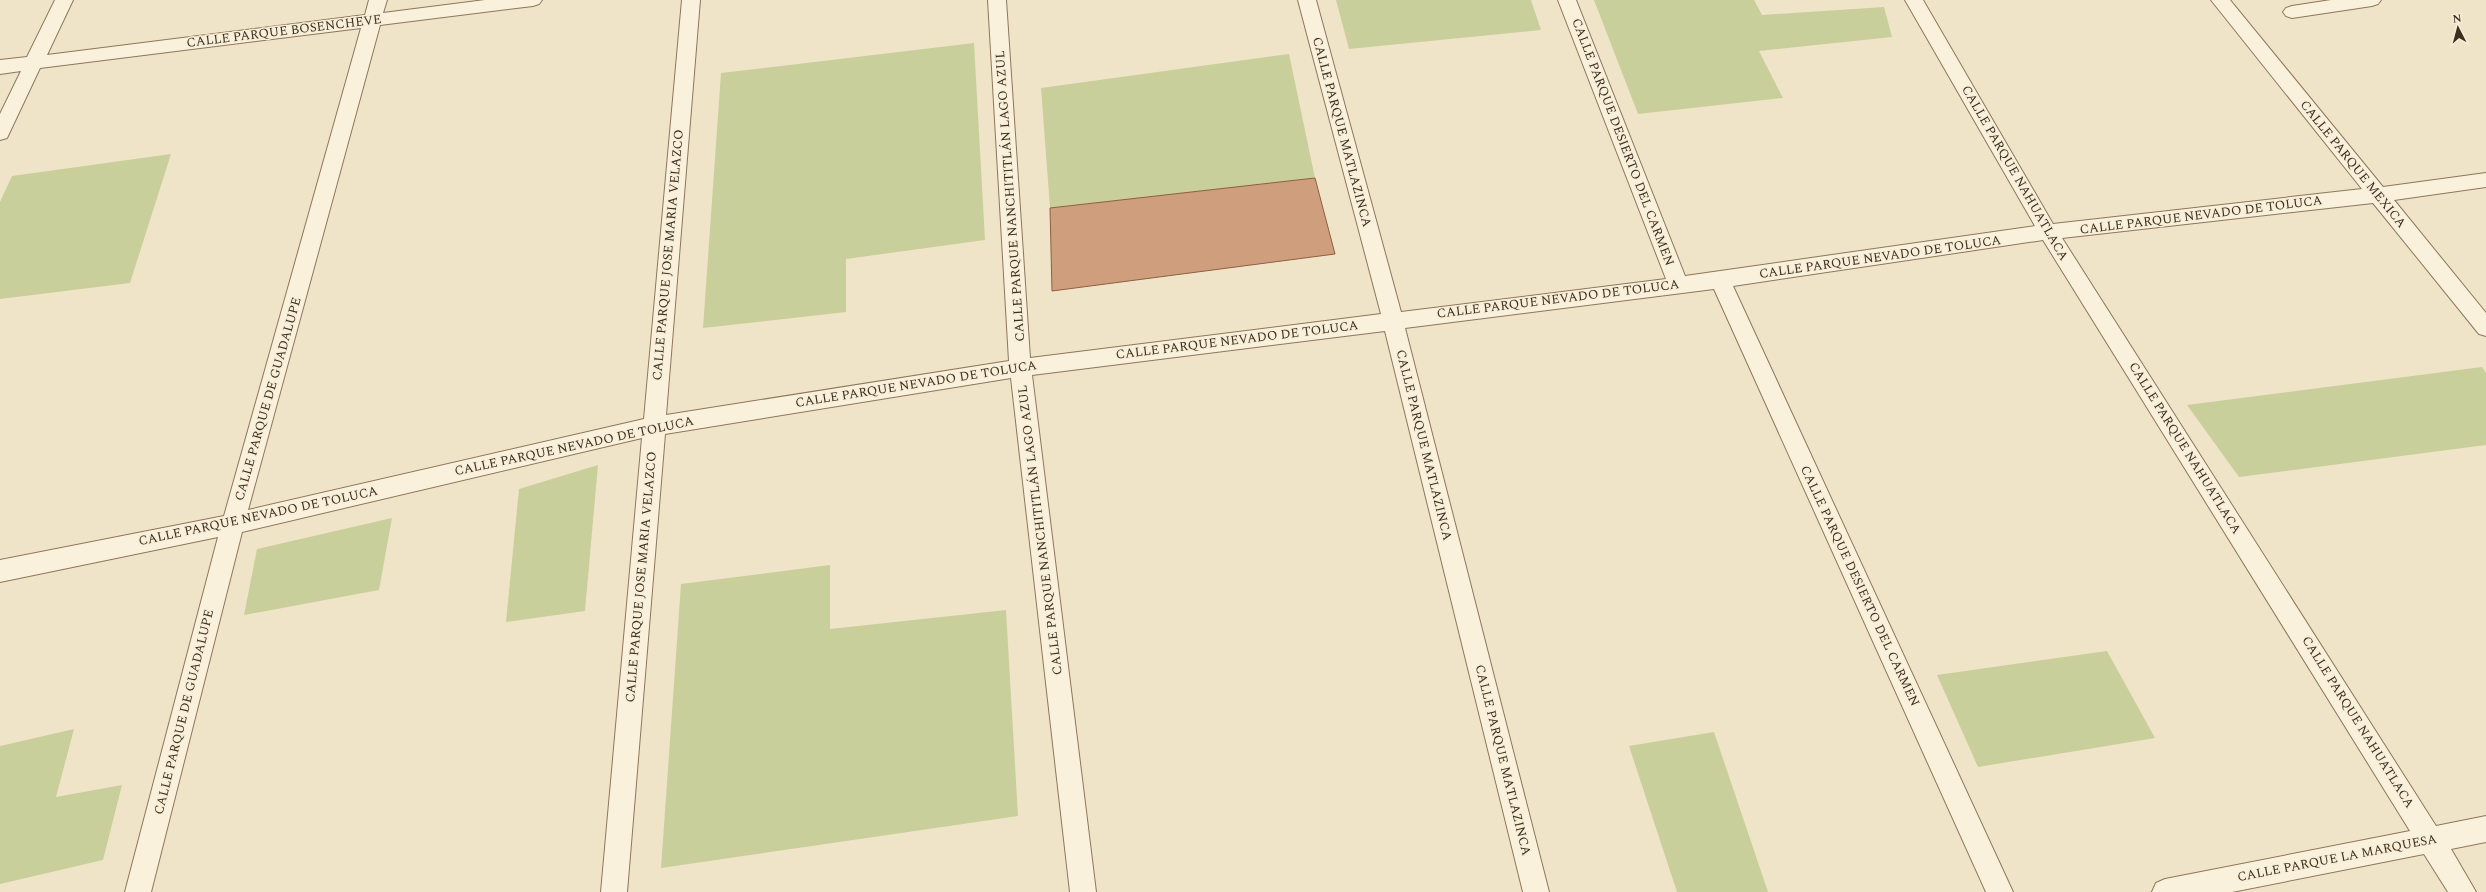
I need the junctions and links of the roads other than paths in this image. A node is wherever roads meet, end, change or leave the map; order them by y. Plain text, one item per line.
1 (64, 0) edge
2 (533, 0) edge
3 (691, 0) edge
4 (998, 0) edge
5 (1307, 0) edge
6 (1567, 0) edge
7 (1914, 0) edge
8 (2220, 0) edge
9 (2372, 0) edge
10 (376, 10) edge
11 (2292, 12) dead end
12 (34, 62) junction
13 (0, 67) edge
14 (0, 133) edge
15 (2486, 180) edge
16 (2378, 194) junction
17 (2048, 232) junction
18 (1720, 280) junction
19 (1678, 284) junction
20 (1393, 321) junction
21 (2486, 328) edge
22 (1020, 368) junction
23 (654, 426) junction
24 (233, 524) junction
25 (0, 571) edge
26 (2486, 829) edge
27 (2432, 839) junction
28 (138, 892) edge
29 (614, 892) edge
30 (1083, 892) edge
31 (1536, 892) edge
32 (2000, 892) edge
33 (2164, 892) edge
34 (2463, 892) edge

1 - 12 street
2 - 10 street, CALLE PARQUE BOSENCHEVE
3 - 23 street, CALLE PARQUE JOSE MARIA VELAZCO
4 - 22 street, CALLE PARQUE NANCHITITLÁN LAGO AZUL
5 - 20 street, CALLE PARQUE MATLAZINCA
6 - 19 street, CALLE PARQUE DESIERTO DEL CARMEN
7 - 17 street, CALLE PARQUE NAHUATLACA
8 - 16 street, CALLE PARQUE MEXICA
9 - 11 street
10 - 12 street, CALLE PARQUE BOSENCHEVE
10 - 24 street, CALLE PARQUE DE GUADALUPE
12 - 13 street, CALLE PARQUE BOSENCHEVE
12 - 14 street
15 - 16 street, CALLE PARQUE NEVADO DE TOLUCA
16 - 17 street, CALLE PARQUE NEVADO DE TOLUCA
16 - 21 street, CALLE PARQUE MEXICA
17 - 18 street, CALLE PARQUE NEVADO DE TOLUCA
17 - 27 street, CALLE PARQUE NAHUATLACA
18 - 19 street, CALLE PARQUE NEVADO DE TOLUCA
18 - 32 street, CALLE PARQUE DESIERTO DEL CARMEN
19 - 20 street, CALLE PARQUE NEVADO DE TOLUCA
20 - 22 street, CALLE PARQUE NEVADO DE TOLUCA
20 - 31 street, CALLE PARQUE MATLAZINCA
22 - 23 street, CALLE PARQUE NEVADO DE TOLUCA
22 - 30 street, CALLE PARQUE NANCHITITLÁN LAGO AZUL
23 - 24 street, CALLE PARQUE NEVADO DE TOLUCA
23 - 29 street, CALLE PARQUE JOSE MARIA VELAZCO
24 - 25 street, CALLE PARQUE NEVADO DE TOLUCA
24 - 28 street, CALLE PARQUE DE GUADALUPE
26 - 27 street, CALLE PARQUE LA MARQUESA
27 - 33 street, CALLE PARQUE LA MARQUESA
27 - 34 street, CALLE PARQUE NAHUATLACA

